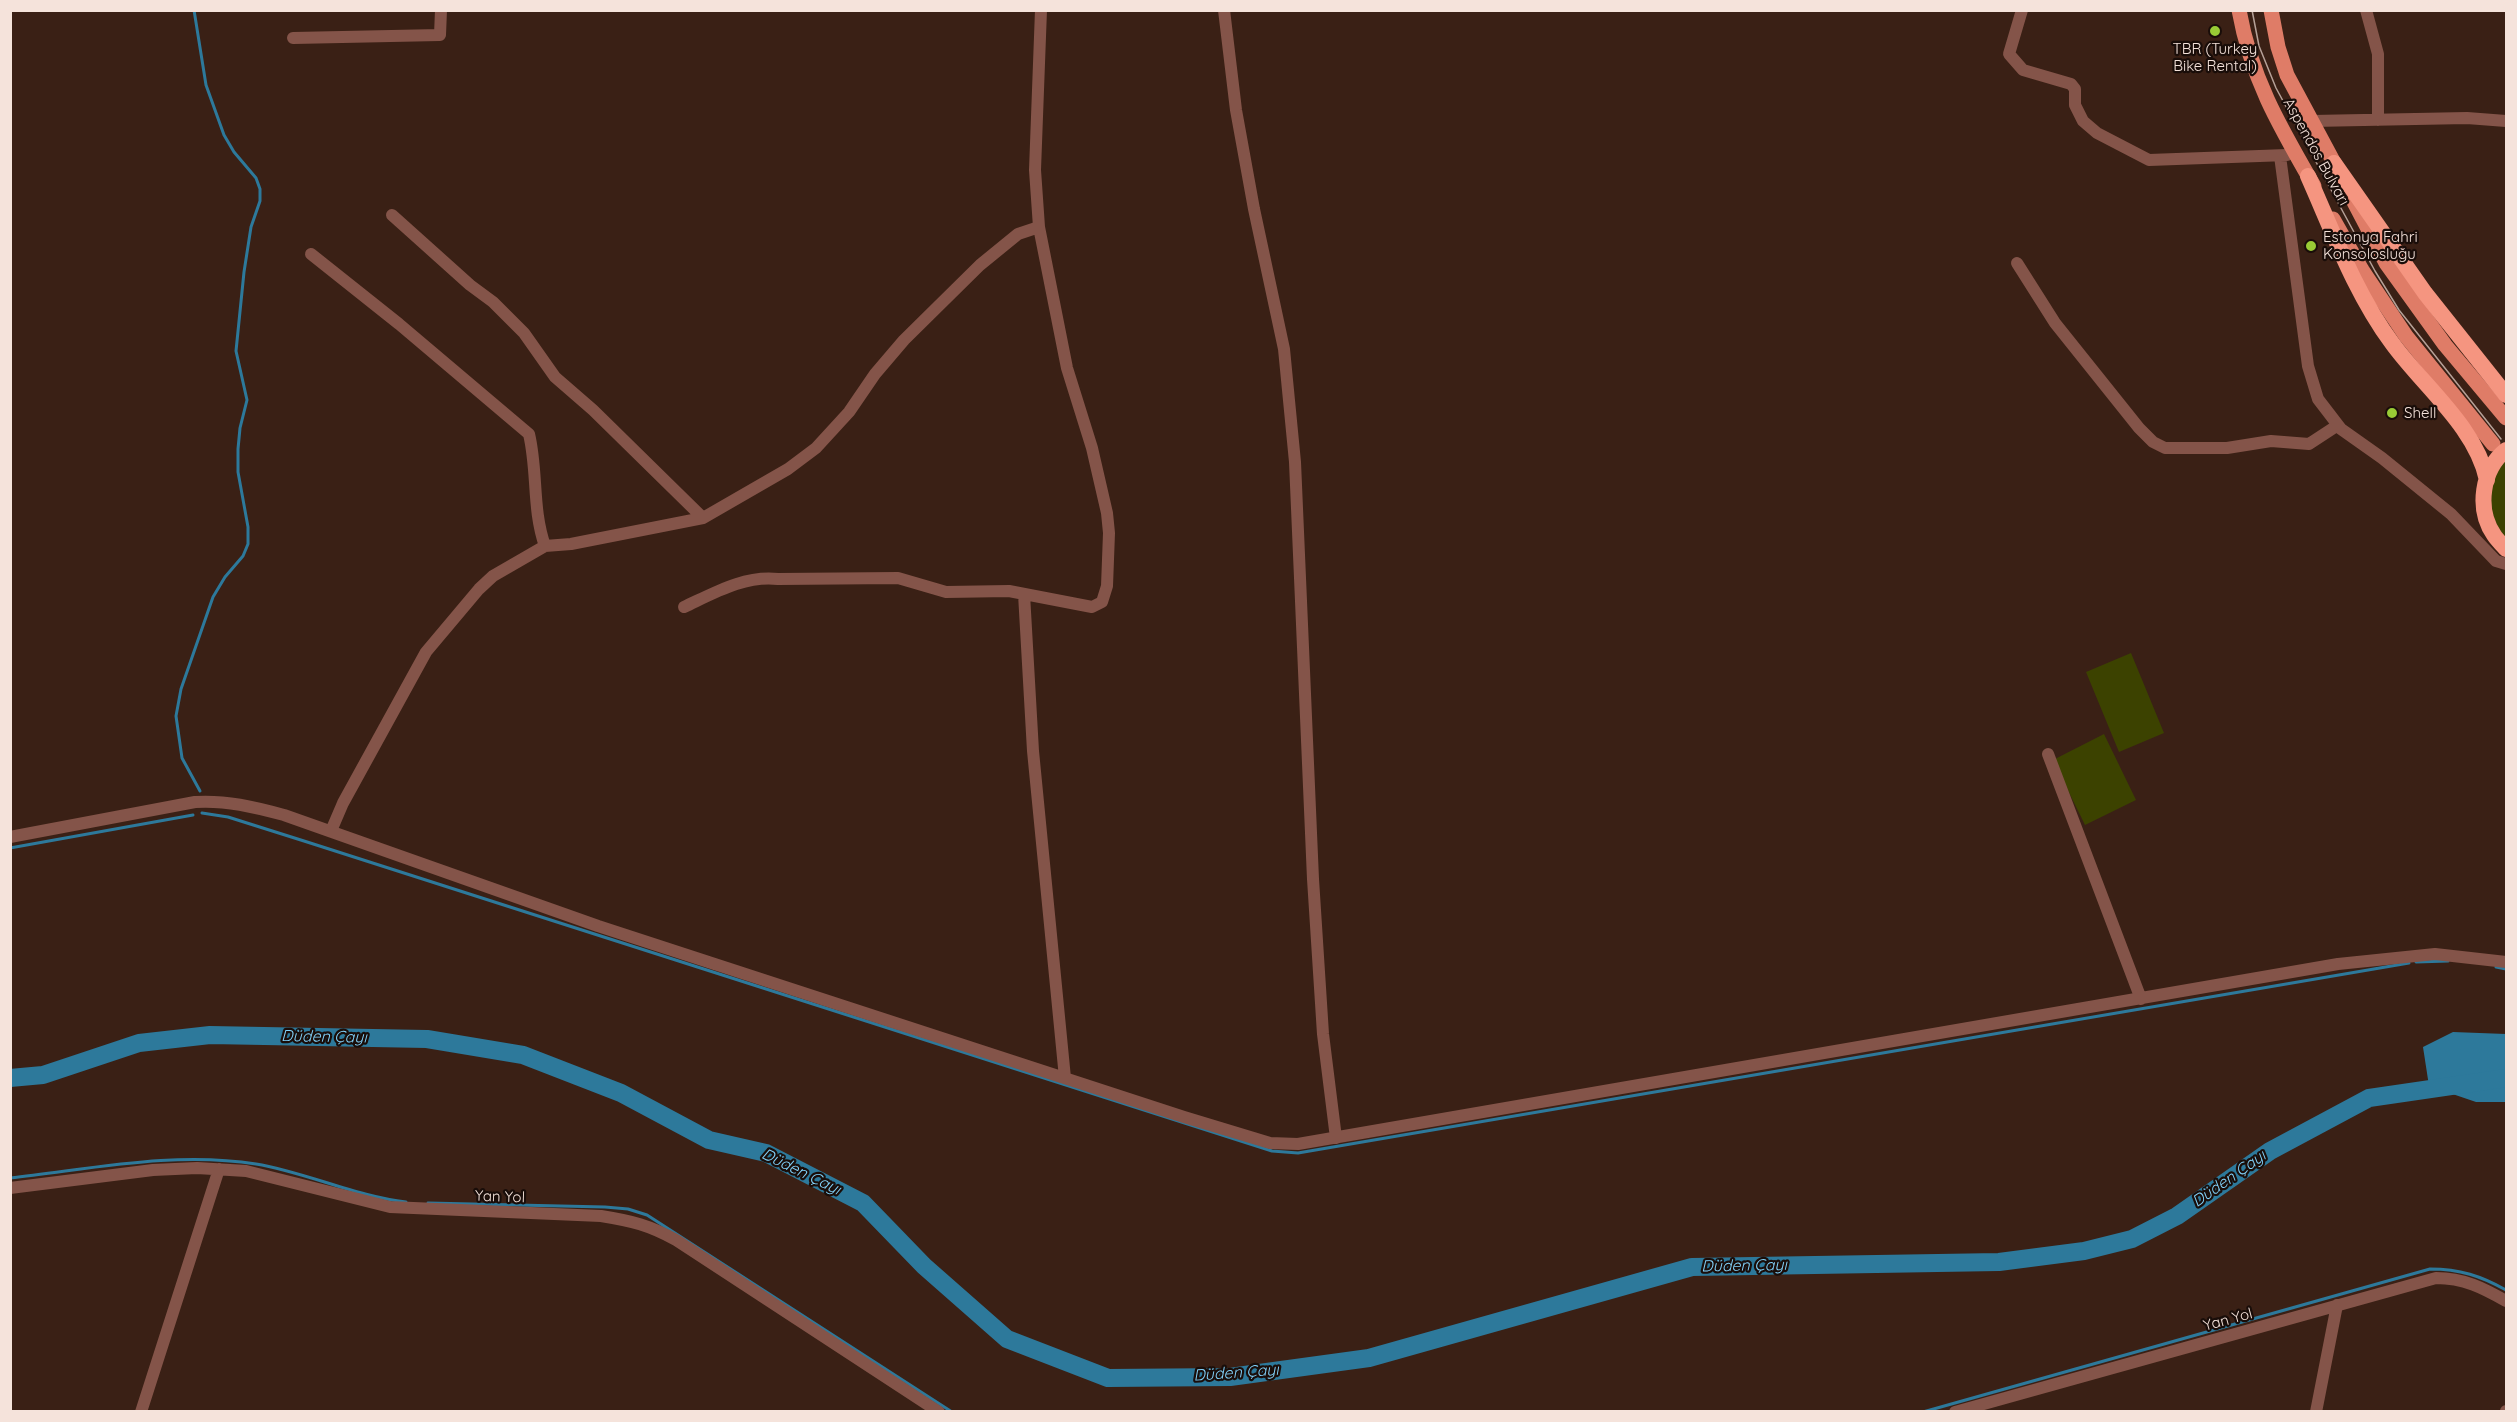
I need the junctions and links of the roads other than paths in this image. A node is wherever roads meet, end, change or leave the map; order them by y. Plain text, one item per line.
1 (441, 10) edge
2 (1041, 10) edge
3 (1224, 10) edge
4 (2022, 10) edge
5 (2239, 10) edge
6 (2271, 10) edge
7 (2366, 10) edge
8 (293, 38) dead end
9 (2378, 120) junction
10 (2312, 121) junction
11 (2506, 121) edge
12 (2297, 155) junction
13 (2280, 156) junction
14 (2334, 163) junction
15 (2308, 176) junction
16 (392, 215) dead end
17 (1039, 227) junction
18 (311, 254) dead end
19 (2016, 263) dead end
20 (2506, 395) edge
21 (2506, 418) edge
22 (2338, 425) junction
23 (2500, 447) edge
24 (2487, 480) junction
25 (703, 518) junction
26 (545, 546) junction
27 (2506, 549) edge
28 (2506, 564) edge
29 (1024, 594) junction
30 (684, 607) dead end
31 (2048, 754) dead end
32 (331, 831) junction
33 (10, 837) edge
34 (2506, 962) edge
35 (2141, 999) junction
36 (1065, 1078) junction
37 (1336, 1138) junction
38 (219, 1169) junction
39 (10, 1188) edge
40 (2506, 1301) edge
41 (2337, 1305) junction
42 (1993, 1406) edge
43 (141, 1412) edge
44 (939, 1412) edge
45 (1955, 1412) edge
46 (2316, 1412) edge

1 - 8 street
2 - 17 street
3 - 37 street
4 - 13 street
5 - 12 main road, Aspendos Bulvarı
6 - 10 main road, Aspendos Bulvarı
7 - 9 street
9 - 10 street
9 - 11 street
10 - 14 main road, Aspendos Bulvarı
12 - 13 street
12 - 15 main road, Aspendos Bulvarı
13 - 22 street
14 - 20 highway
14 - 21 main road, Aspendos Bulvarı
15 - 23 main road, Aspendos Bulvarı
15 - 24 highway
16 - 25 street
17 - 25 street
17 - 29 street
18 - 26 street
19 - 22 street
22 - 28 street
23 - 24 highway
24 - 27 highway
25 - 26 street
26 - 32 street
29 - 30 street
29 - 36 street
31 - 35 street
32 - 33 street
32 - 36 street
34 - 35 street
35 - 37 street
36 - 37 street
38 - 39 street, Yan Yol
38 - 43 street
38 - 44 street, Yan Yol
40 - 41 street, Yan Yol
41 - 42 street, Yan Yol
41 - 46 street
42 - 45 street, Yan Yol

